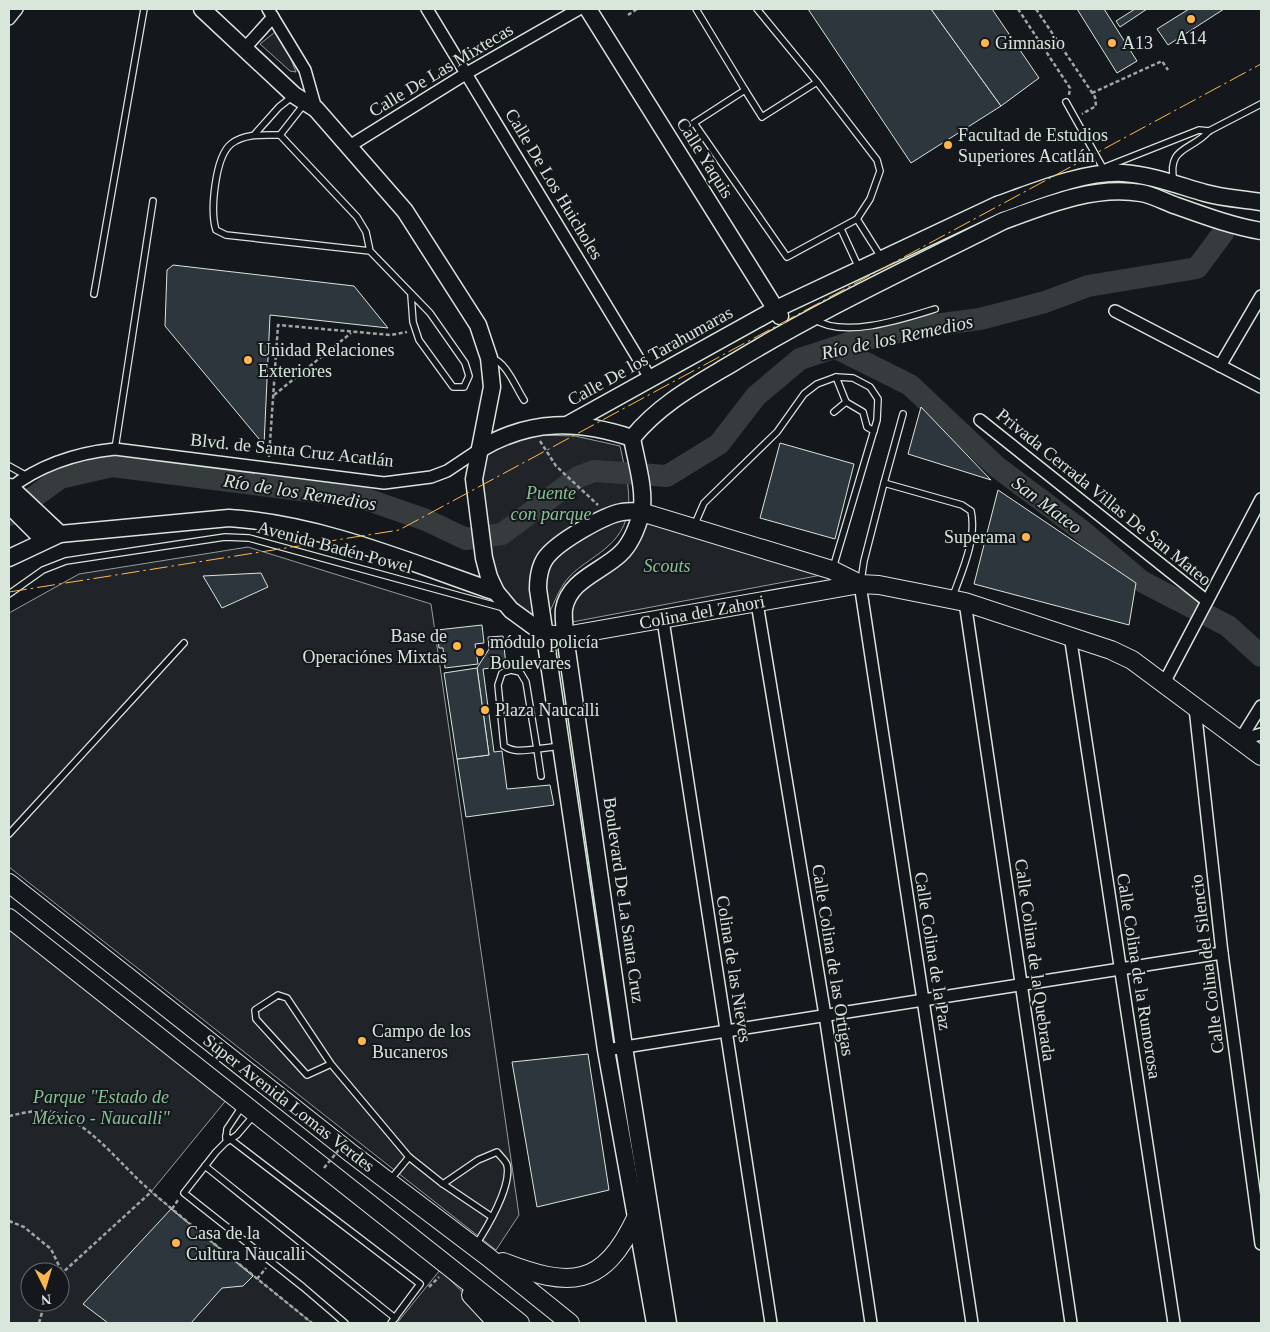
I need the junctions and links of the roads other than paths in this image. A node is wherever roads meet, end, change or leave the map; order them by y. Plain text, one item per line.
1 (17, 9) edge
2 (144, 9) edge
3 (202, 9) edge
4 (427, 9) edge
5 (579, 9) edge
6 (588, 9) edge
7 (696, 9) edge
8 (756, 9) edge
9 (271, 13) edge
10 (9, 19) edge
11 (245, 48) junction
12 (467, 73) junction
13 (817, 82) junction
14 (745, 90) junction
15 (305, 102) junction
16 (1067, 103) road end
17 (1261, 104) edge
18 (1209, 131) junction
19 (254, 135) junction
20 (280, 136) junction
21 (348, 147) junction
22 (1098, 172) junction
23 (1174, 183) junction
24 (153, 201) dead end
25 (1261, 202) edge
26 (857, 219) junction
27 (841, 228) junction
28 (1261, 231) edge
29 (370, 251) junction
30 (882, 259) junction
31 (860, 269) junction
32 (94, 294) dead end
33 (411, 295) junction
34 (1261, 296) edge
35 (776, 308) junction
36 (935, 309) dead end
37 (1115, 311) dead end
38 (812, 317) junction
39 (788, 329) junction
40 (489, 358) junction
41 (1220, 366) junction
42 (836, 377) junction
43 (650, 378) junction
44 (1261, 387) edge
45 (524, 400) dead end
46 (846, 402) junction
47 (834, 412) dead end
48 (903, 414) dead end
49 (980, 420) dead end
50 (567, 425) junction
51 (874, 432) junction
52 (632, 438) junction
53 (115, 449) junction
54 (480, 449) junction
55 (9, 466) edge
56 (27, 476) junction
57 (884, 483) junction
58 (11, 494) edge
59 (1261, 499) edge
60 (642, 504) junction
61 (693, 528) junction
62 (52, 537) junction
63 (9, 558) edge
64 (832, 570) junction
65 (860, 584) junction
66 (496, 592) junction
67 (9, 594) edge
68 (959, 600) junction
69 (757, 603) junction
70 (1205, 605) junction
71 (511, 610) junction
72 (662, 620) junction
73 (544, 634) junction
74 (1070, 635) junction
75 (566, 636) junction
76 (184, 643) dead end
77 (1163, 684) junction
78 (1261, 706) edge
79 (1196, 708) junction
80 (1261, 734) edge
81 (1240, 740) junction
82 (561, 746) junction
83 (537, 749) junction
84 (1261, 756) edge
85 (541, 776) dead end
86 (9, 834) edge
87 (9, 883) edge
88 (9, 918) edge
89 (1222, 953) junction
90 (1120, 969) junction
91 (1021, 984) junction
92 (923, 1000) junction
93 (825, 1015) junction
94 (726, 1030) junction
95 (624, 1047) junction
96 (606, 1050) junction
97 (331, 1064) junction
98 (250, 1108) junction
99 (227, 1139) junction
100 (409, 1157) junction
101 (205, 1166) junction
102 (388, 1181) junction
103 (443, 1184) junction
104 (492, 1217) junction
105 (636, 1218) junction
106 (1261, 1244) edge
107 (481, 1252) junction
108 (447, 1265) junction
109 (393, 1321) edge
110 (665, 1322) edge
111 (344, 1323) edge
112 (496, 1323) edge
113 (520, 1323) edge
114 (570, 1323) edge
115 (771, 1323) edge
116 (871, 1323) edge
117 (972, 1323) edge
118 (1071, 1323) edge
119 (1174, 1323) edge

1 - 10 street
2 - 32 lane
3 - 11 main road
4 - 12 street, Calle De Los Huicholes
5 - 12 street, Calle De Las Mixtecas
6 - 35 main road, Calle Yaquis
7 - 14 lane
8 - 13 lane
9 - 11 street
9 - 15 street
11 - 15 main road
12 - 21 street, Calle De Las Mixtecas
12 - 43 street, Calle De Los Huicholes
13 - 14 lane
13 - 26 lane
14 - 27 lane
15 - 19 lane
15 - 20 lane
15 - 21 main road
16 - 22 lane
17 - 18 lane
18 - 22 lane
18 - 23 lane
19 - 20 lane
19 - 29 lane
20 - 29 lane
21 - 40 main road
22 - 23 main road, Calle De los Tarahumaras
22 - 30 main road, Calle De los Tarahumaras
23 - 25 main road, Calle De los Tarahumaras
24 - 53 lane
26 - 27 lane
26 - 30 lane
27 - 31 lane
28 - 38 main road
29 - 33 lane
30 - 31 main road, Calle De los Tarahumaras
31 - 35 main road, Calle De los Tarahumaras
33 - 33 lane
34 - 41 street
35 - 39 main road, Calle Yaquis
35 - 43 main road, Calle De los Tarahumaras
36 - 38 lane
37 - 41 street
38 - 39 main road
39 - 52 main road
40 - 45 lane
40 - 54 main road
41 - 44 street
42 - 46 lane
42 - 51 lane
42 - 61 lane
43 - 50 main road, Calle De los Tarahumaras
46 - 47 lane
46 - 51 lane
48 - 57 lane
49 - 70 street, Privada Cerrada Villas De San Mateo
50 - 52 main road, Calle De los Tarahumaras
50 - 54 main road, Blvd. de Santa Cruz Acatlán
51 - 64 lane
52 - 60 main road
53 - 54 street, Blvd. de Santa Cruz Acatlán
53 - 56 street, Blvd. de Santa Cruz Acatlán
54 - 66 main road
55 - 56 lane
56 - 58 street, Blvd. de Santa Cruz Acatlán
57 - 65 lane
57 - 68 lane
58 - 62 main road
58 - 62 main road
59 - 70 street
60 - 61 main road
60 - 73 main road, Boulevard De La Santa Cruz
60 - 75 main road, Boulevard De La Santa Cruz
61 - 64 main road
62 - 63 main road
62 - 66 main road
64 - 65 main road
65 - 68 main road
65 - 69 main road, Colina del Zahori
65 - 92 street, Calle Colina de la Paz
66 - 71 main road
67 - 71 lane, Avenida Badén Powel
68 - 74 main road
68 - 91 street, Calle Colina de la Quebrada
69 - 72 main road, Colina del Zahori
69 - 93 street, Calle Colina de las Ortigas
70 - 77 street
71 - 73 main road
72 - 75 main road, Colina del Zahori
72 - 94 street, Colina de las Nieves
73 - 75 main road, Colina del Zahori
73 - 82 main road, Boulevard De La Santa Cruz
74 - 77 main road
74 - 90 street, Calle Colina de la Rumorosa
75 - 95 main road, Boulevard De La Santa Cruz
76 - 86 lane
77 - 79 main road
78 - 81 street
79 - 81 main road
79 - 89 street, Calle Colina del Silencio
80 - 81 street
81 - 84 main road
82 - 83 lane
82 - 96 main road, Boulevard De La Santa Cruz
83 - 83 lane
83 - 85 lane
87 - 102 main road, Súper Avenida Lomas Verdes
88 - 98 main road, Súper Avenida Lomas Verdes
89 - 90 street
89 - 106 street, Calle Colina del Silencio
90 - 91 street
90 - 119 street, Calle Colina de la Rumorosa
91 - 92 street
91 - 118 street, Calle Colina de la Quebrada
92 - 93 street
92 - 117 street, Calle Colina de la Paz
93 - 94 street
93 - 116 street, Calle Colina de las Ortigas
94 - 95 street
94 - 115 street, Colina de las Nieves
95 - 96 street
95 - 110 main road, Boulevard De La Santa Cruz
96 - 105 main road, Boulevard De La Santa Cruz
97 - 97 lane
97 - 100 lane
98 - 99 lane
98 - 99 lane
98 - 108 main road, Súper Avenida Lomas Verdes
99 - 101 lane
99 - 109 lane
100 - 102 lane
100 - 103 lane
101 - 109 lane
101 - 111 lane
102 - 107 main road, Súper Avenida Lomas Verdes
103 - 104 lane
103 - 104 lane
104 - 107 lane
105 - 107 main road
105 - 110 main road, Boulevard De La Santa Cruz
107 - 114 main road, Súper Avenida Lomas Verdes
108 - 112 main road
108 - 113 main road, Súper Avenida Lomas Verdes

